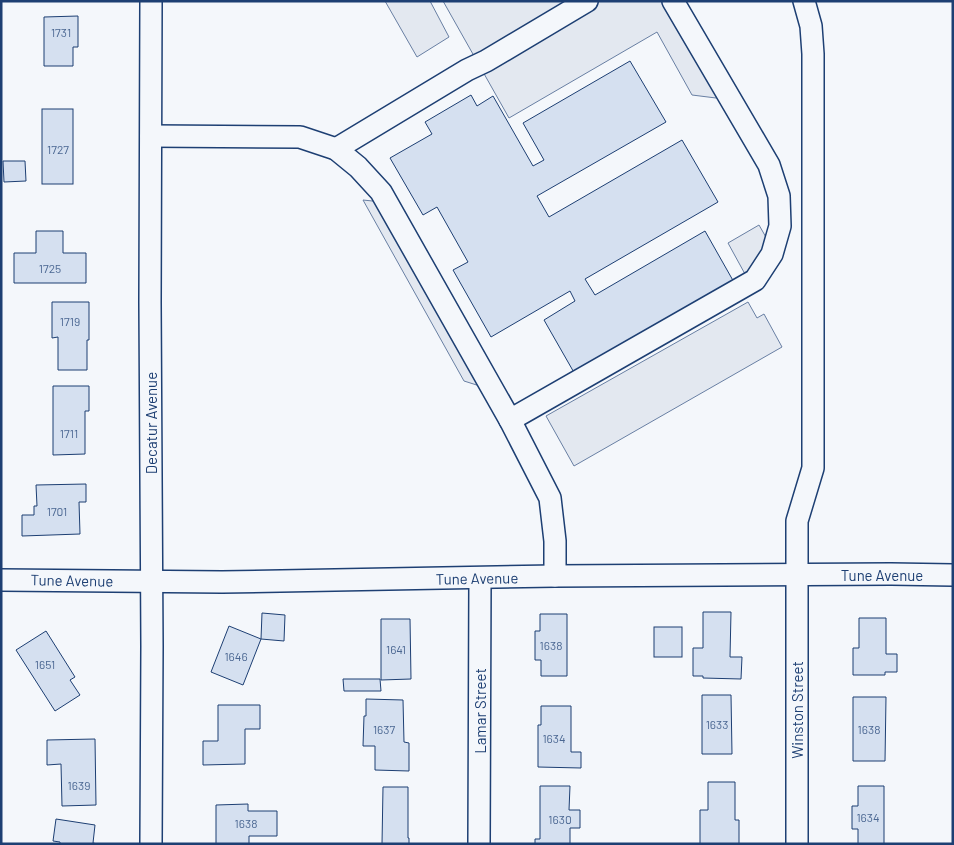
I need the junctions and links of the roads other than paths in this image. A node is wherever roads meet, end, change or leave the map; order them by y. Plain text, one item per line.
1 (151, 1) edge
2 (587, 1) edge
3 (673, 1) edge
4 (804, 1) edge
5 (151, 136) junction
6 (336, 149) junction
7 (510, 420) junction
8 (797, 575) junction
9 (953, 575) edge
10 (555, 576) junction
11 (480, 578) junction
12 (1, 580) edge
13 (151, 580) junction
14 (151, 844) edge
15 (479, 844) edge
16 (797, 844) edge

1 - 5 street, Decatur Avenue
2 - 6 street
3 - 7 street
4 - 8 street, Winston Street
5 - 6 street
5 - 13 street, Decatur Avenue
6 - 7 street
7 - 10 street
8 - 9 street, Tune Avenue
8 - 10 street, Tune Avenue
8 - 16 street, Winston Street
10 - 11 street, Tune Avenue
11 - 13 street, Tune Avenue
11 - 15 street, Lamar Street
12 - 13 street, Tune Avenue
13 - 14 street, Decatur Avenue

